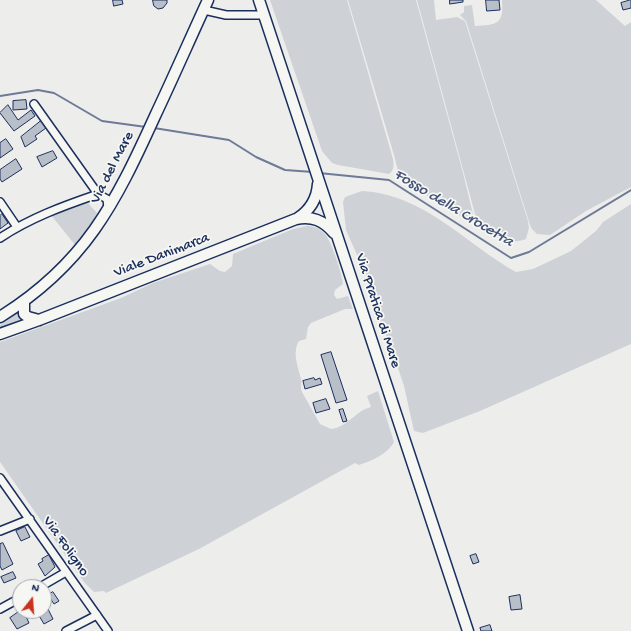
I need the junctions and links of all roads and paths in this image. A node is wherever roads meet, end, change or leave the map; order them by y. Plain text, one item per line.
1 (208, 0) edge
2 (259, 0) edge
3 (204, 10) junction
4 (264, 15) junction
5 (34, 104) dead end
6 (318, 180) junction
7 (98, 194) junction
8 (0, 202) edge
9 (107, 212) junction
10 (296, 219) junction
11 (17, 227) junction
12 (336, 236) junction
13 (0, 238) edge
14 (24, 302) junction
15 (0, 316) edge
16 (39, 320) junction
17 (0, 334) edge
18 (0, 478) edge
19 (30, 519) junction
20 (0, 531) edge
21 (66, 572) junction
22 (52, 580) edge
23 (12, 602) edge
24 (0, 609) edge
25 (97, 616) junction
26 (66, 631) edge
27 (108, 631) edge
28 (468, 631) edge

1 - 3 main road, Via del Mare
2 - 4 main road, Via Pratica di Mare
3 - 4 street
3 - 9 main road, Via del Mare
4 - 6 main road, Via Pratica di Mare
5 - 7 street
6 - 10 main road, Viale Danimarca
6 - 12 main road, Via Pratica di Mare
7 - 9 street
7 - 11 street
8 - 11 street
9 - 14 main road, Via del Mare
10 - 12 main road, Viale Danimarca
10 - 16 main road, Viale Danimarca
11 - 13 street
12 - 28 main road, Via Pratica di Mare
14 - 15 main road, Via del Mare
14 - 16 main road
16 - 17 main road, Viale Danimarca
18 - 19 street, Via Foligno
19 - 20 street
19 - 21 street, Via Foligno
21 - 22 street
21 - 25 street, Via Foligno
23 - 24 street
25 - 26 street
25 - 27 street, Via Foligno

